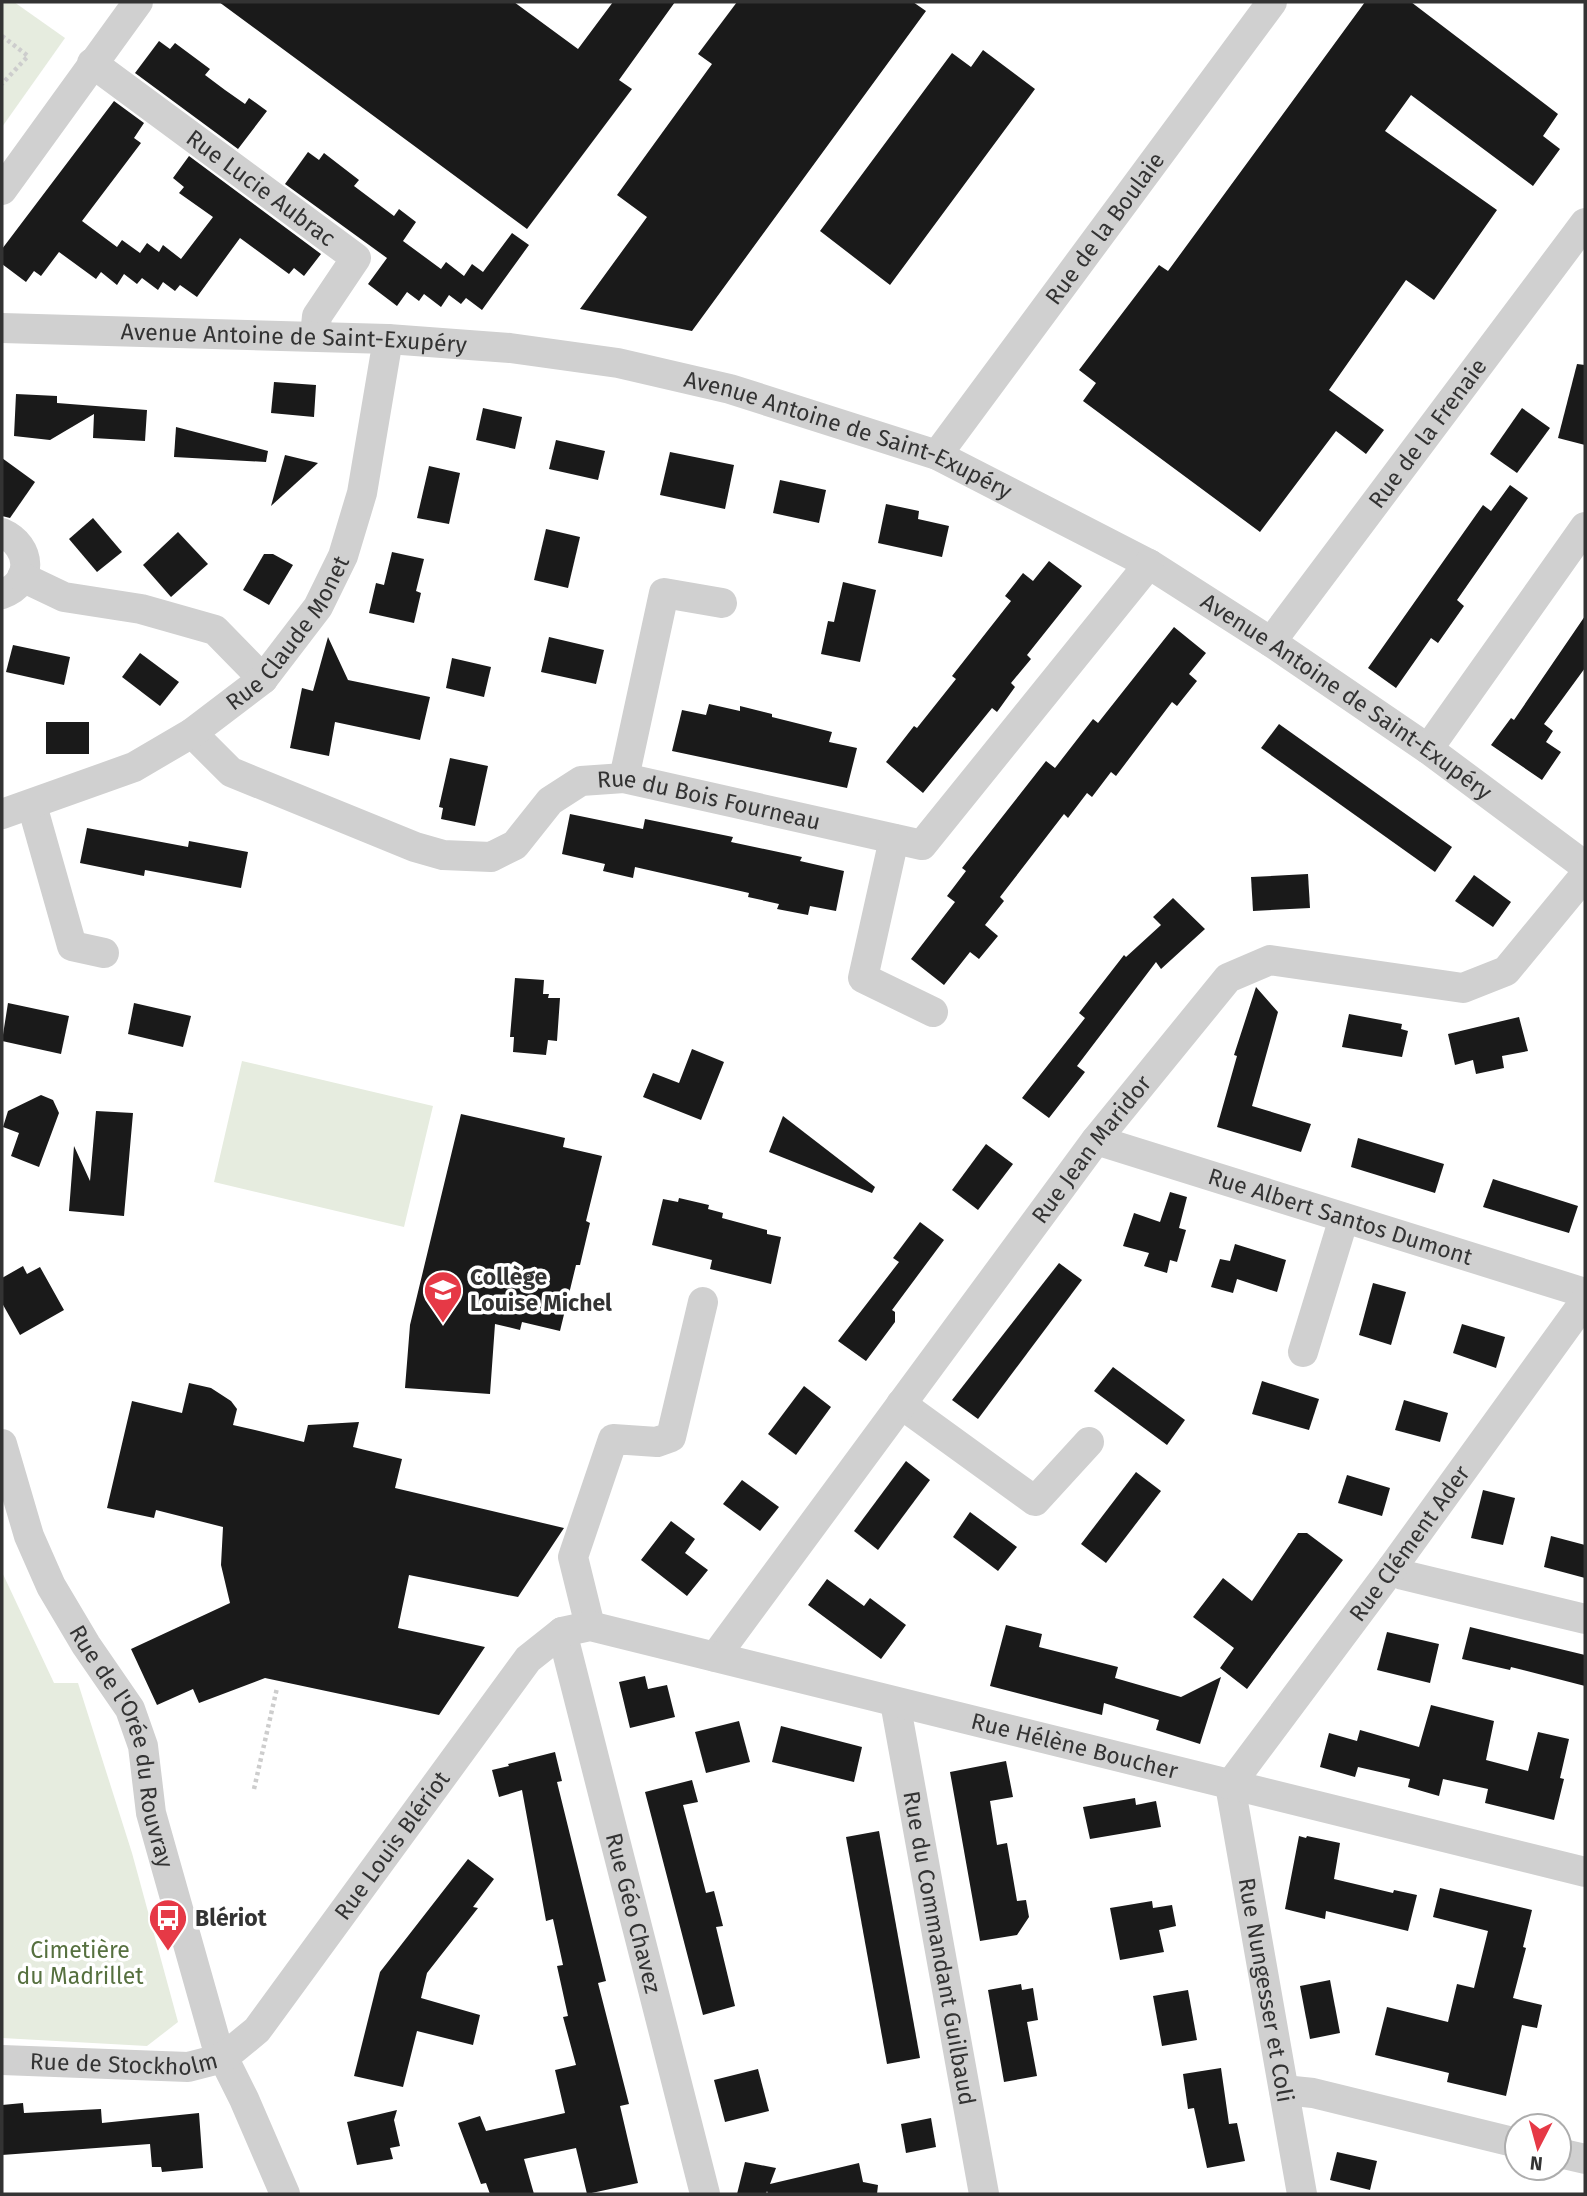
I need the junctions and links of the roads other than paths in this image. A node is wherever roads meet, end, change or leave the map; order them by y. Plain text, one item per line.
1 (138, 2) edge
2 (1272, 2) edge
3 (92, 63) junction
4 (2, 190) edge
5 (1585, 223) edge
6 (2, 328) edge
7 (315, 337) junction
8 (388, 339) junction
9 (937, 455) junction
10 (1585, 527) edge
11 (2, 534) edge
12 (1149, 564) junction
13 (12, 586) edge
14 (722, 603) dead end
15 (1271, 642) junction
16 (263, 679) junction
17 (192, 733) junction
18 (1428, 749) junction
19 (624, 778) junction
20 (32, 805) junction
21 (2, 814) edge
22 (894, 839) junction
23 (1585, 866) edge
24 (1585, 875) edge
25 (104, 953) dead end
26 (933, 1012) dead end
27 (1096, 1140) junction
28 (1344, 1218) junction
29 (1585, 1293) edge
30 (1585, 1301) edge
31 (703, 1302) dead end
32 (1303, 1352) dead end
33 (901, 1404) junction
34 (1089, 1442) dead end
35 (2, 1444) edge
36 (1392, 1567) junction
37 (1585, 1619) edge
38 (576, 1629) junction
39 (715, 1657) junction
40 (895, 1702) junction
41 (1230, 1784) junction
42 (1585, 1872) edge
43 (223, 2058) junction
44 (2, 2060) edge
45 (1284, 2090) junction
46 (1503, 2140) edge
47 (285, 2194) edge
48 (705, 2194) edge
49 (984, 2194) edge
50 (1302, 2194) edge

1 - 3 street
2 - 9 street, Rue de la Boulaie
3 - 4 street
3 - 7 street, Rue Lucie Aubrac
5 - 15 street, Rue de la Frenaie
6 - 7 street, Avenue Antoine de Saint-Exupéry
7 - 8 street, Avenue Antoine de Saint-Exupéry
8 - 9 street, Avenue Antoine de Saint-Exupéry
8 - 16 street, Rue Claude Monet
9 - 12 street, Avenue Antoine de Saint-Exupéry
10 - 18 street
11 - 13 street
12 - 15 street, Avenue Antoine de Saint-Exupéry
12 - 22 street, Rue du Bois Fourneau
13 - 16 street
14 - 19 street
15 - 18 street, Avenue Antoine de Saint-Exupéry
16 - 17 street, Rue Claude Monet
17 - 19 street, Rue du Bois Fourneau
17 - 20 street, Rue Claude Monet
18 - 23 street, Avenue Antoine de Saint-Exupéry
19 - 22 street, Rue du Bois Fourneau
20 - 21 street, Rue Claude Monet
20 - 25 street
22 - 26 street
24 - 27 street, Rue Jean Maridor
27 - 28 street, Rue Albert Santos Dumont
27 - 33 street, Rue Jean Maridor
28 - 29 street, Rue Albert Santos Dumont
28 - 32 street
30 - 36 street, Rue Clément Ader
31 - 38 street, Rue Géo Chavez
33 - 34 street
33 - 39 street, Rue Jean Maridor
35 - 43 street, Rue de l'Orée du Rouvray
36 - 37 street
36 - 41 street, Rue Clément Ader
38 - 39 street, Rue Hélène Boucher
38 - 43 street, Rue Louis Blériot
38 - 48 street, Rue Géo Chavez
39 - 40 street, Rue Hélène Boucher
40 - 41 street, Rue Hélène Boucher
40 - 49 street, Rue du Commandant Guilbaud
41 - 42 street, Rue Hélène Boucher
41 - 45 street, Rue Nungesser et Coli
43 - 44 street, Rue de Stockholm
43 - 47 street, Rue de Stockholm
45 - 46 street
45 - 50 street, Rue Nungesser et Coli

